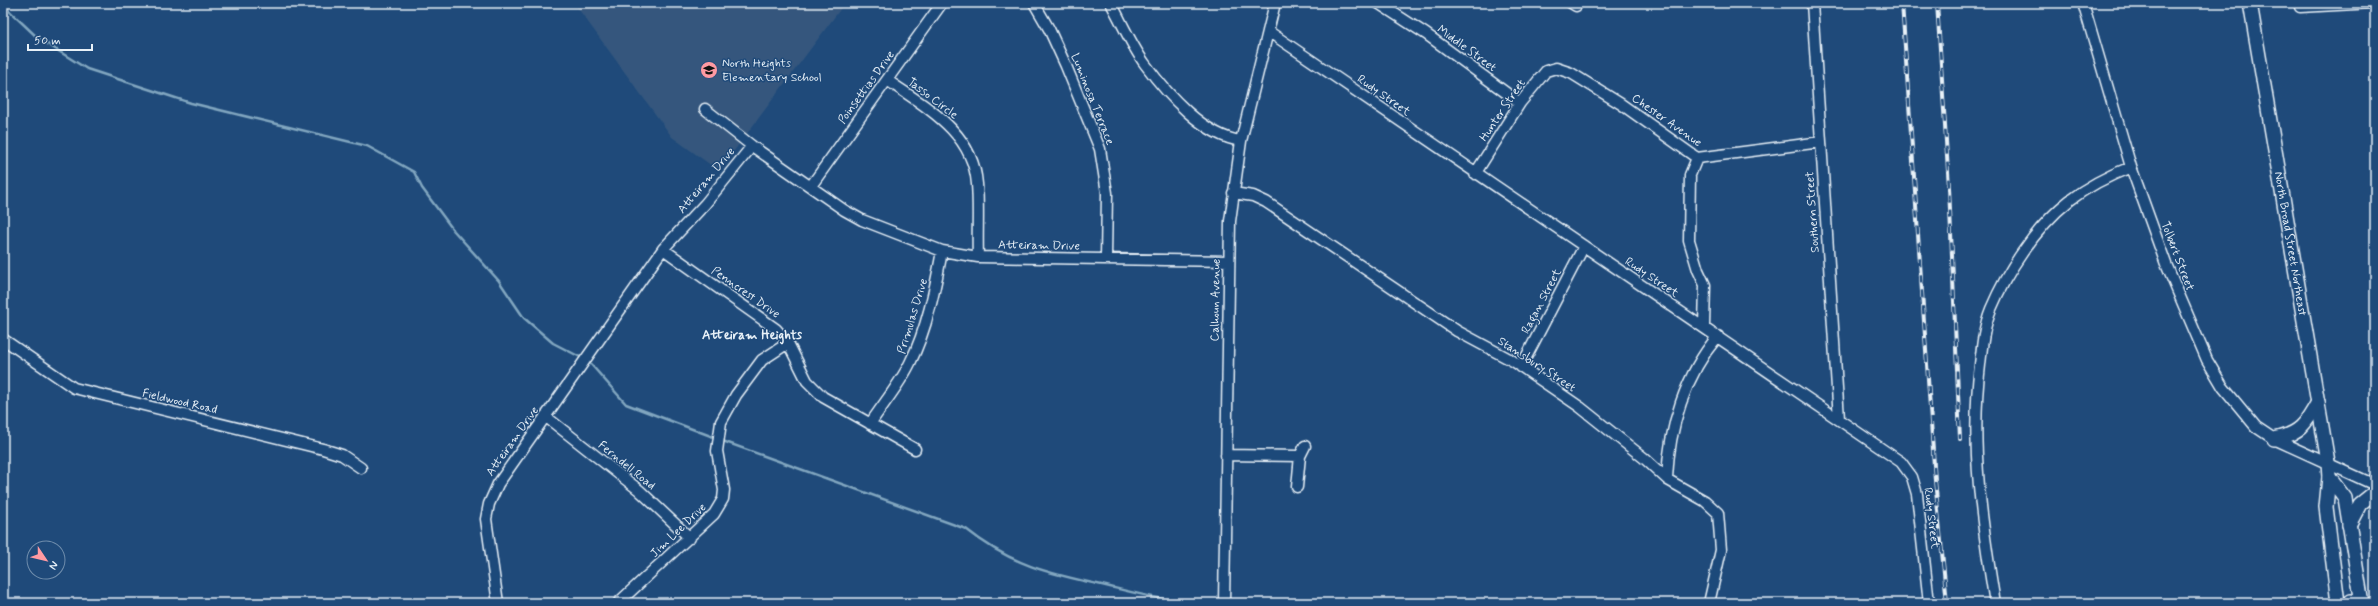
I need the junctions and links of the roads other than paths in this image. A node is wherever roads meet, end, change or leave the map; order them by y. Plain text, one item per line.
1 (942, 3) edge
2 (1034, 3) edge
3 (1111, 3) edge
4 (1378, 3) edge
5 (1812, 3) edge
6 (2083, 3) edge
7 (2374, 3) edge
8 (1273, 4) edge
9 (2360, 4) edge
10 (2251, 6) edge
11 (2300, 7) dead end
12 (1268, 31) junction
13 (1556, 68) joint
14 (887, 80) junction
15 (1520, 103) junction
16 (705, 110) dead end
17 (1241, 141) junction
18 (1821, 142) junction
19 (752, 146) junction
20 (1697, 158) junction
21 (2132, 167) junction
22 (1475, 174) junction
23 (811, 186) junction
24 (1233, 193) junction
25 (1584, 246) junction
26 (663, 249) junction
27 (942, 252) junction
28 (978, 257) junction
29 (1106, 259) junction
30 (1229, 261) junction
31 (1704, 326) junction
32 (1718, 336) junction
33 (3, 339) edge
34 (788, 343) junction
35 (1521, 367) junction
36 (2318, 402) junction
37 (545, 416) junction
38 (1839, 420) junction
39 (870, 424) junction
40 (2274, 439) junction
41 (1305, 446) dead end
42 (915, 449) dead end
43 (1226, 455) junction
44 (1300, 456) junction
45 (2328, 462) junction
46 (361, 468) dead end
47 (2330, 477) junction
48 (1666, 478) junction
49 (2375, 485) edge
50 (1297, 487) dead end
51 (2375, 492) edge
52 (2349, 525) junction
53 (690, 538) junction
54 (498, 603) edge
55 (618, 603) edge
56 (1224, 603) edge
57 (1709, 603) edge
58 (1929, 603) edge
59 (1995, 603) edge
60 (2338, 603) edge
61 (2350, 603) edge
62 (2358, 603) edge
63 (2362, 603) edge

1 - 14 street, Poinsettias Drive
2 - 29 street, Luminosa Terrace
3 - 17 street
4 - 15 street, Middle Street
5 - 18 street, Southern Street
6 - 21 street, Tolbert Street
7 - 9 street
8 - 12 street, Calhoun Avenue
9 - 11 street
10 - 36 main road, North Broad Street Northeast
12 - 17 street, Calhoun Avenue
12 - 22 street, Rudy Street
13 - 15 street, Hunter Street
13 - 20 street, Chester Avenue
14 - 23 street, Poinsettias Drive
14 - 28 street, Tasso Circle
15 - 22 street, Hunter Street
16 - 19 street
17 - 24 street, Calhoun Avenue
18 - 20 street, Chester Avenue
18 - 38 street, Southern Street
19 - 23 street, Atteiram Drive
19 - 26 street, Atteiram Drive
20 - 31 street
21 - 40 street, Tolbert Street
21 - 59 street
22 - 25 street, Rudy Street
23 - 27 street, Atteiram Drive
24 - 30 street, Calhoun Avenue
24 - 35 street, Stansbury Street
25 - 31 street, Rudy Street
25 - 35 street, Ragan Street
26 - 34 street, Penncrest Drive
26 - 37 street, Atteiram Drive
27 - 28 street, Atteiram Drive
27 - 39 street, Primulas Drive
28 - 29 street, Atteiram Drive
29 - 30 street, Atteiram Drive
30 - 43 street, Calhoun Avenue
31 - 32 street, Rudy Street
32 - 38 street, Rudy Street
32 - 48 street
33 - 46 street, Fieldwood Road
34 - 39 street, Penncrest Drive
34 - 53 street, Jim Lee Drive
35 - 48 street, Stansbury Street
36 - 40 main road
36 - 45 main road, North Broad Street Northeast
37 - 53 street, Ferndell Road
37 - 54 street, Atteiram Drive
38 - 58 street, Rudy Street
39 - 42 street, Penncrest Drive
40 - 45 street, Tolbert Street
41 - 44 street
43 - 44 street
43 - 56 street, Calhoun Avenue
44 - 50 street
45 - 47 main road, North Broad Street Northeast
45 - 49 street, Tolbert Street
47 - 52 main road
47 - 60 main road
48 - 57 street, Stansbury Street
51 - 52 main road
52 - 63 main road
53 - 55 street, Jim Lee Drive
61 - 62 main road

